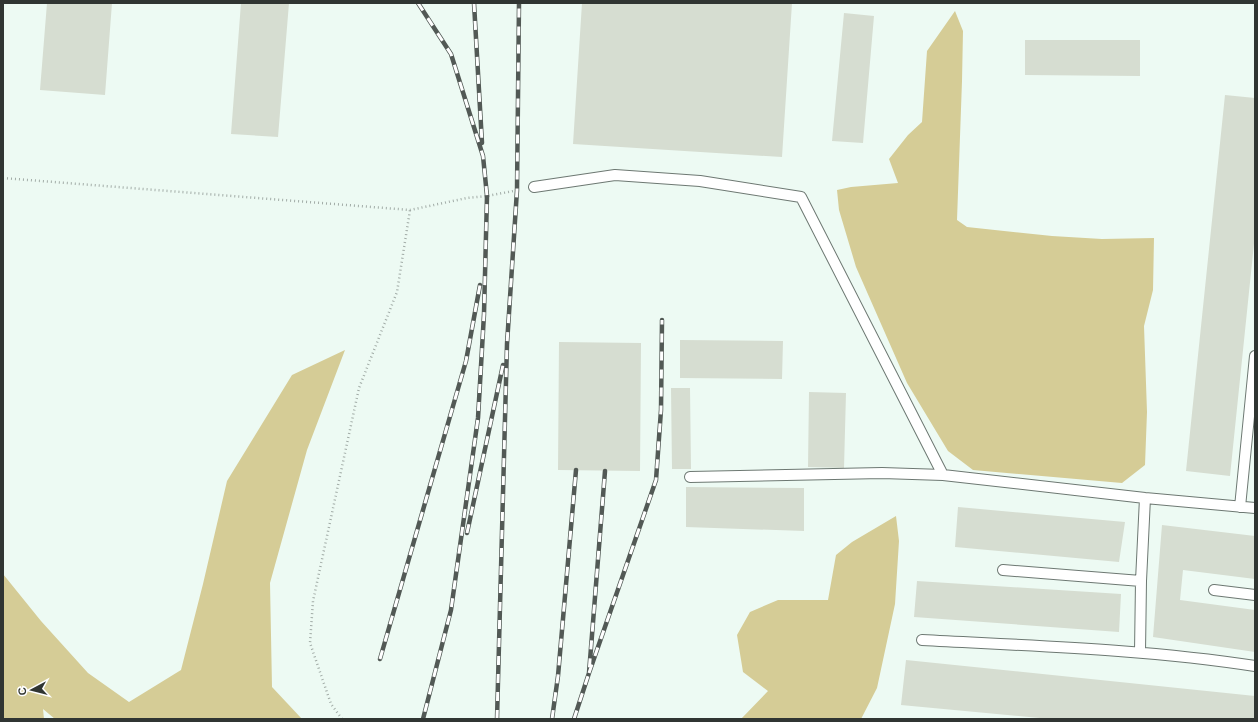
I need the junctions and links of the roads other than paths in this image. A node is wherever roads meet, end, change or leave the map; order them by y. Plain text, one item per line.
1 (534, 187) road end
2 (1255, 356) edge
3 (690, 476) dead end
4 (943, 476) junction
5 (1145, 498) junction
6 (1240, 506) junction
7 (1255, 508) edge
8 (1003, 570) dead end
9 (1141, 581) junction
10 (1214, 590) dead end
11 (1255, 595) edge
12 (922, 640) dead end
13 (1140, 652) junction
14 (1255, 666) edge

1 - 4 lane
2 - 6 lane
3 - 4 lane
4 - 5 lane
5 - 6 lane
5 - 9 lane
6 - 7 lane
8 - 9 lane
9 - 13 lane
10 - 11 lane
12 - 13 lane
13 - 14 lane

